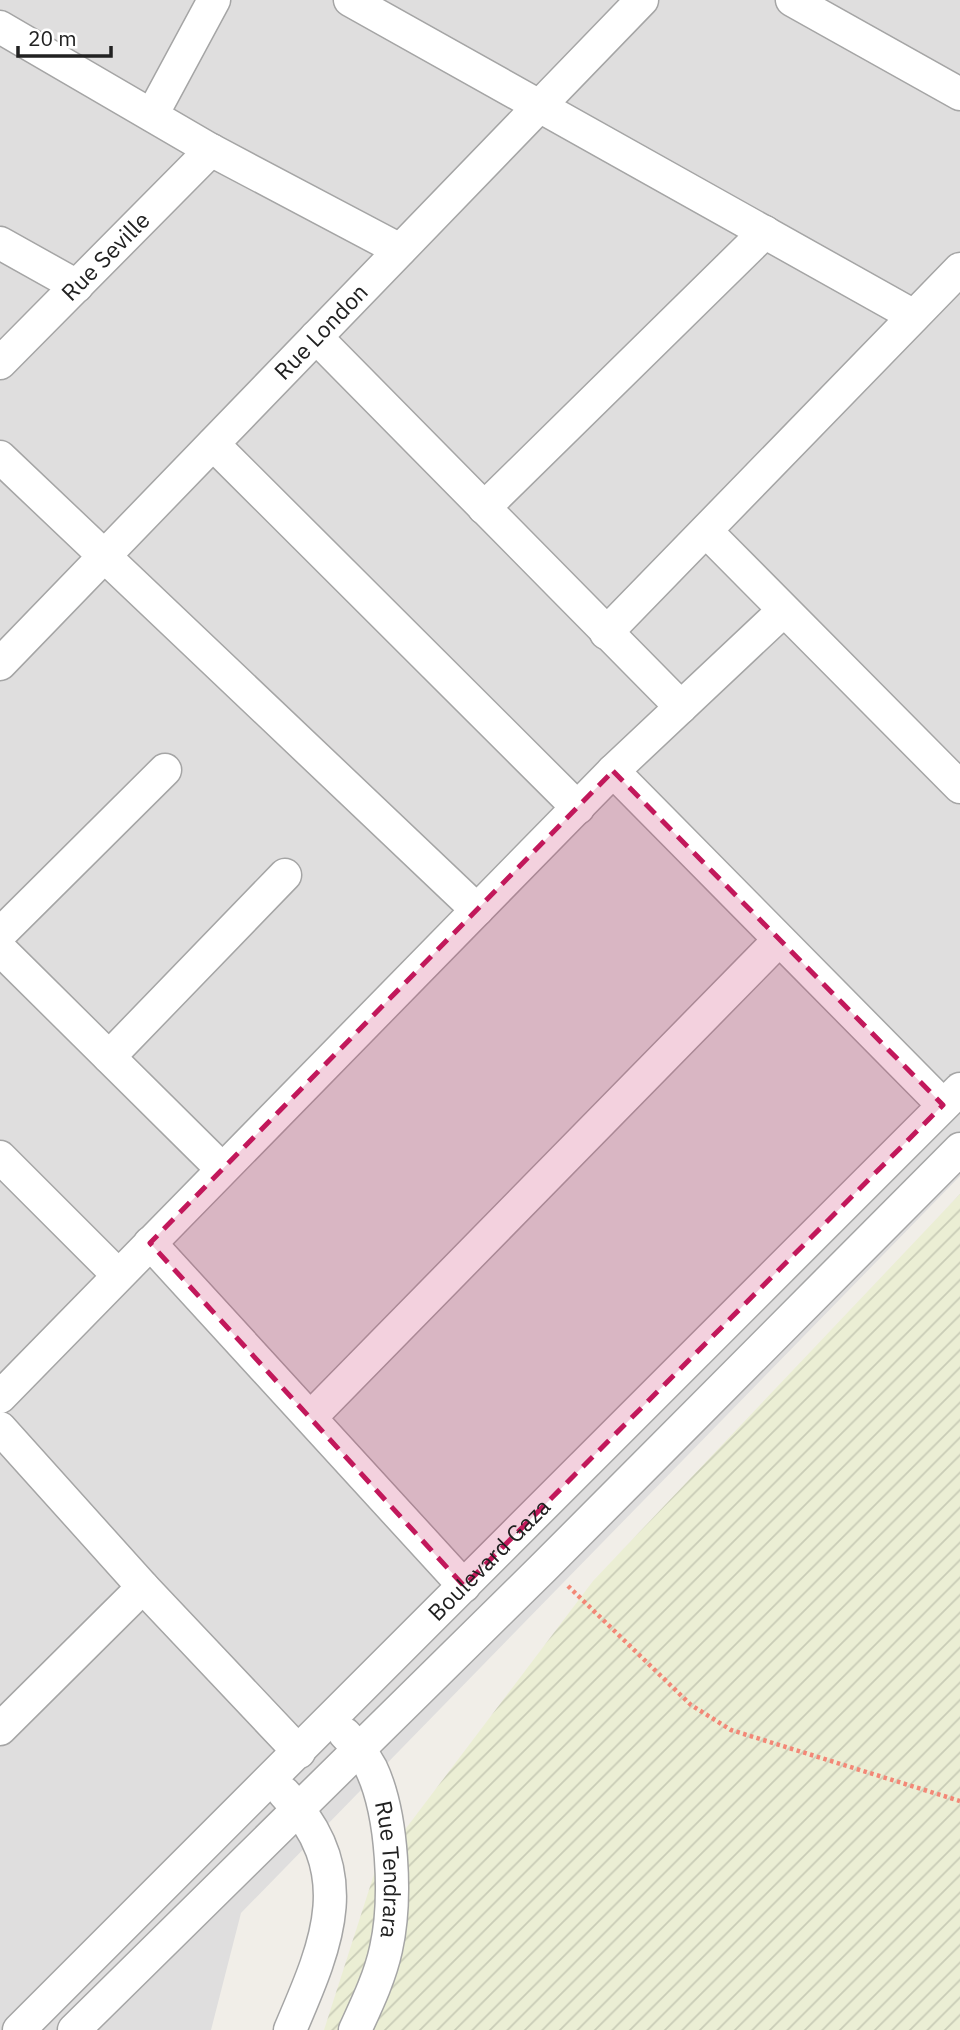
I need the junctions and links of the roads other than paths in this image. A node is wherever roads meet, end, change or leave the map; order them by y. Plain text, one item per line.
1 (214, 0) edge
2 (350, 0) edge
3 (642, 0) edge
4 (792, 0) edge
5 (0, 27) edge
6 (955, 84) edge
7 (541, 105) junction
8 (152, 115) junction
9 (211, 150) junction
10 (765, 232) junction
11 (0, 243) edge
12 (400, 250) junction
13 (960, 269) edge
14 (77, 286) junction
15 (914, 316) junction
16 (316, 337) junction
17 (0, 363) edge
18 (212, 444) junction
19 (0, 457) edge
20 (484, 509) junction
21 (706, 531) junction
22 (104, 557) junction
23 (783, 611) junction
24 (606, 633) junction
25 (0, 664) edge
26 (681, 707) junction
27 (165, 769) dead end
28 (613, 771) junction
29 (960, 787) edge
30 (578, 808) junction
31 (285, 875) dead end
32 (477, 910) junction
33 (0, 934) edge
34 (779, 940) junction
35 (0, 949) edge
36 (109, 1058) junction
37 (952, 1097) edge
38 (960, 1149) edge
39 (0, 1157) edge
40 (222, 1169) junction
41 (150, 1243) junction
42 (118, 1275) junction
43 (0, 1397) edge
44 (311, 1418) junction
45 (0, 1428) edge
46 (464, 1586) junction
47 (143, 1587) junction
48 (331, 1719) junction
49 (0, 1729) edge
50 (359, 1749) junction
51 (299, 1752) junction
52 (271, 1780) junction
53 (299, 1808) junction
54 (19, 2030) edge
55 (75, 2030) edge
56 (290, 2030) edge
57 (355, 2030) edge

1 - 8 street
2 - 7 street
3 - 7 street, Rue London
4 - 6 street
5 - 8 street
7 - 10 street
7 - 12 street, Rue London
8 - 9 street
9 - 12 street
9 - 14 street, Rue Seville
10 - 15 street
10 - 20 street
11 - 14 street
12 - 16 street, Rue London
13 - 15 street
14 - 17 street, Rue Seville
15 - 21 street
16 - 18 street, Rue London
16 - 20 street
18 - 22 street, Rue London
18 - 30 street
19 - 22 street
20 - 24 street
21 - 23 street
21 - 24 street
22 - 25 street, Rue London
22 - 32 street
23 - 26 street
23 - 29 street
24 - 26 street
26 - 28 street
27 - 33 street
28 - 30 street
28 - 34 street
30 - 32 street
31 - 36 street
32 - 40 street
34 - 37 street
34 - 44 street
35 - 36 street
36 - 40 street
37 - 46 street, Boulevard Gaza
38 - 50 street, Boulevard Gaza
39 - 42 street
40 - 41 street
41 - 42 street
41 - 44 street
42 - 43 street
44 - 46 street
45 - 47 street
46 - 48 street, Boulevard Gaza
47 - 49 street
47 - 51 street
48 - 50 street, Rue Tendrara
48 - 51 street, Boulevard Gaza
50 - 53 street, Boulevard Gaza
50 - 57 street, Rue Tendrara
51 - 52 street, Boulevard Gaza
52 - 53 street
52 - 54 street, Boulevard Gaza
53 - 55 street, Boulevard Gaza
53 - 56 street

